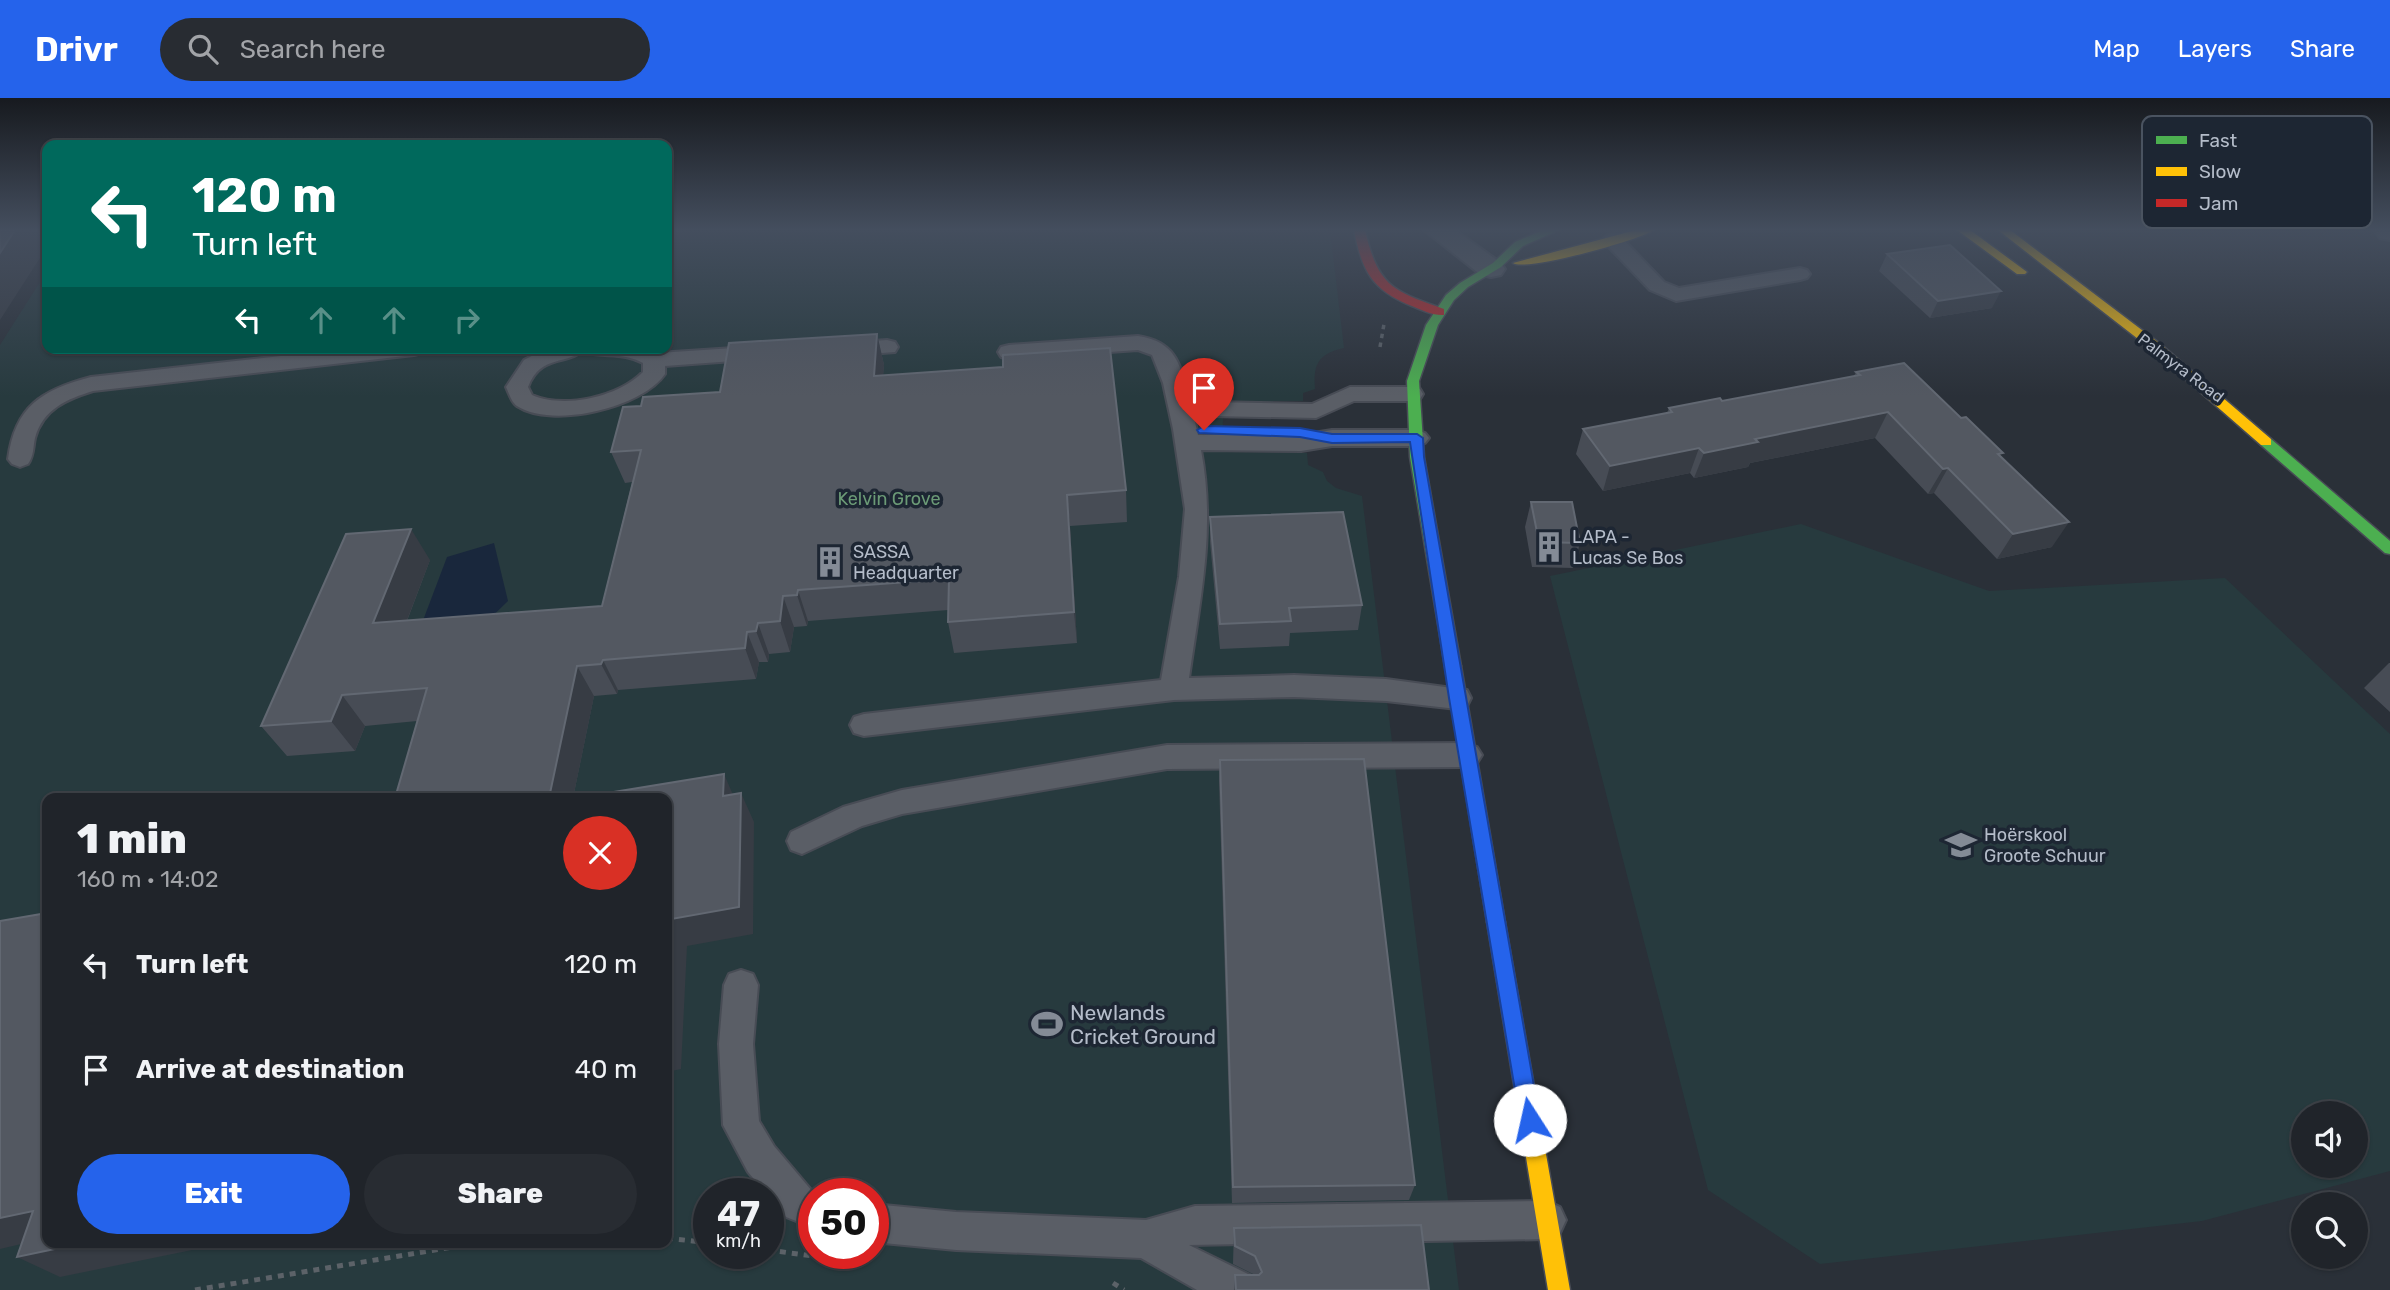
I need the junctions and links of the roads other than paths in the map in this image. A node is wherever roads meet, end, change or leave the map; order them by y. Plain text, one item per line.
1 (1383, 286) edge
2 (1463, 286) edge
3 (1657, 286) edge
4 (1731, 286) edge
5 (2076, 286) edge
6 (1440, 312) junction
7 (887, 347) dead end
8 (815, 350) edge
9 (788, 352) edge
10 (1009, 352) edge
11 (360, 354) edge
12 (555, 354) edge
13 (642, 354) edge
14 (654, 360) junction
15 (2180, 389) dead end
16 (1412, 394) junction
17 (1180, 404) junction
18 (1186, 436) junction
19 (1417, 438) junction
20 (20, 459) dead end
21 (2344, 511) junction
22 (2390, 548) edge
23 (1174, 689) junction
24 (1457, 698) junction
25 (864, 725) dead end
26 (1467, 755) junction
27 (802, 841) dead end
28 (741, 985) dead end
29 (798, 1204) edge
30 (1546, 1220) junction
31 (889, 1225) edge
32 (1146, 1240) junction
33 (1238, 1290) edge
34 (1559, 1290) edge

1 - 6 main road
2 - 6 main road
3 - 4 lane
5 - 21 main road, Palmyra Road
6 - 16 main road
7 - 8 lane
9 - 14 lane
10 - 17 lane
11 - 20 lane
12 - 14 lane
13 - 14 lane
15 - 21 main road, Palmyra Road
16 - 17 lane
16 - 19 main road
17 - 18 lane
18 - 19 lane
18 - 23 lane
19 - 24 main road
21 - 22 main road, Palmyra Road
23 - 24 lane
23 - 25 lane
24 - 26 main road
26 - 27 lane
26 - 30 main road
28 - 29 lane
30 - 32 lane
30 - 34 main road
31 - 32 lane
32 - 33 lane

